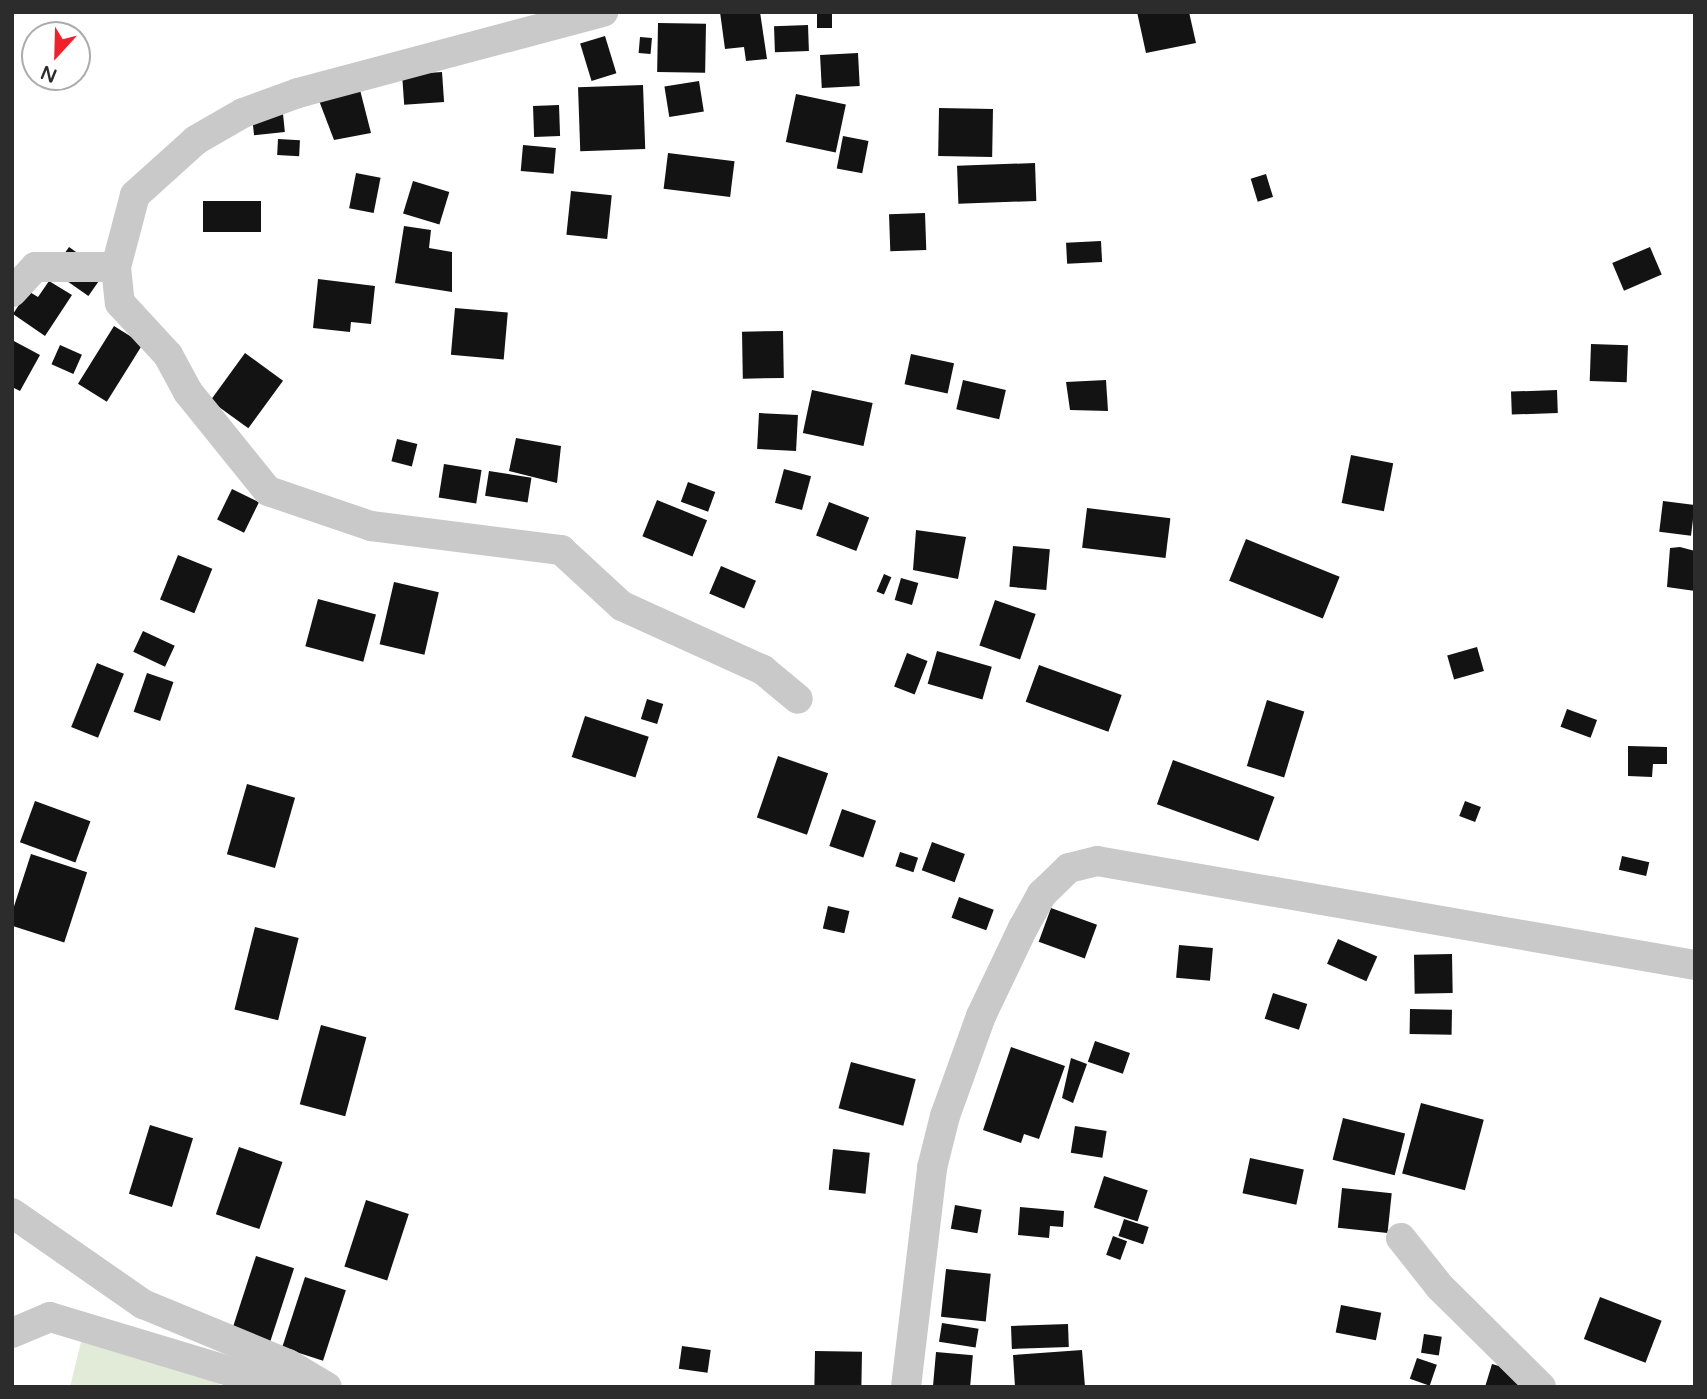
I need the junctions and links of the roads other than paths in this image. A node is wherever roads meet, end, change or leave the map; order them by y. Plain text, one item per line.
1 (603, 12) edge
2 (116, 267) junction
3 (12, 292) edge
4 (798, 699) dead end
5 (1695, 965) edge
6 (12, 1213) edge
7 (1401, 1238) dead end
8 (12, 1334) edge
9 (282, 1387) edge
10 (327, 1387) edge
11 (905, 1387) edge
12 (1541, 1387) edge

1 - 2 street
2 - 3 street
2 - 4 street
5 - 11 street
6 - 10 street
7 - 12 street
8 - 9 street

